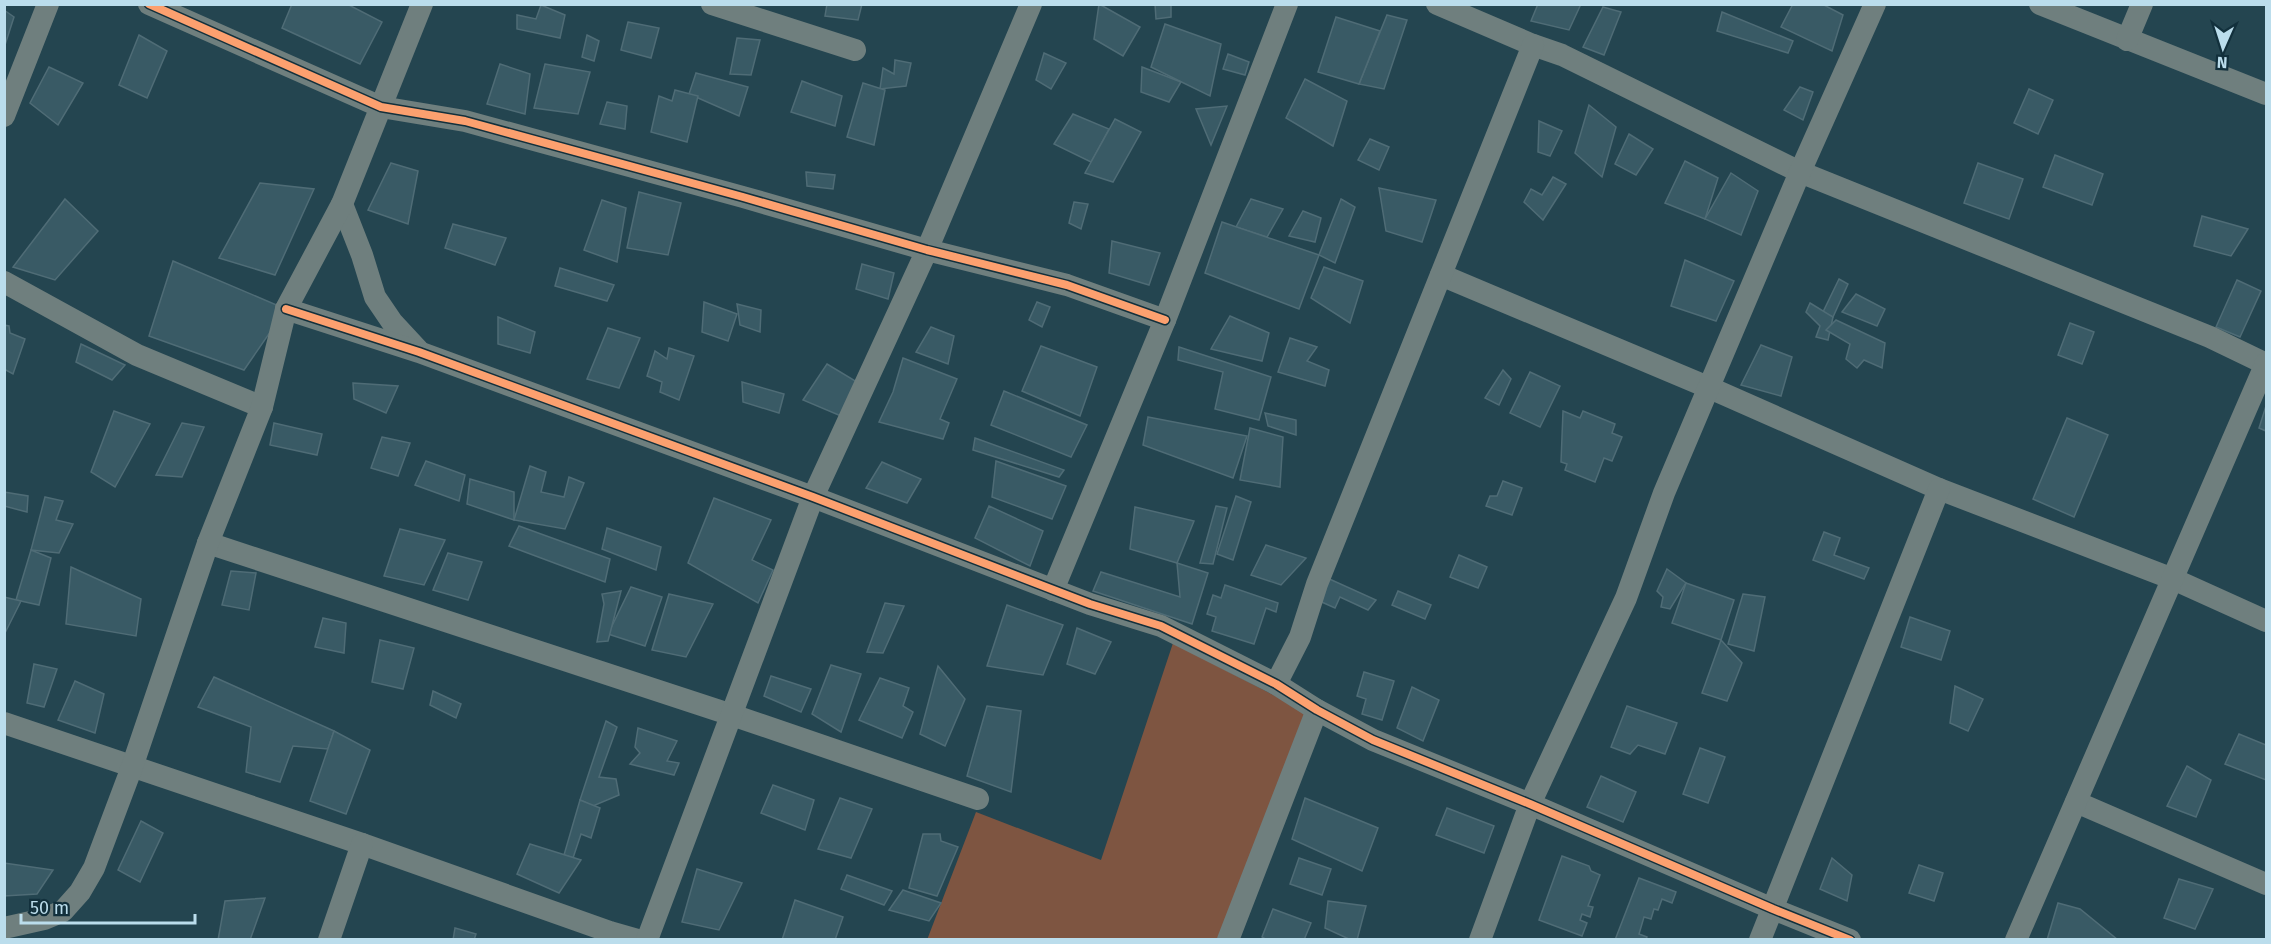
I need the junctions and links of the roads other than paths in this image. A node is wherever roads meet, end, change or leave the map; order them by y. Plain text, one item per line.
1 (48, 4) edge
2 (148, 4) edge
3 (422, 4) edge
4 (712, 4) edge
5 (1031, 4) edge
6 (1287, 4) edge
7 (1437, 4) edge
8 (1875, 4) edge
9 (2040, 4) edge
10 (2142, 4) edge
11 (2127, 40) junction
12 (1533, 45) junction
13 (855, 50) dead end
14 (2266, 94) edge
15 (381, 107) junction
16 (4, 116) edge
17 (1800, 172) junction
18 (342, 204) junction
19 (927, 250) junction
20 (1441, 275) junction
21 (4, 282) edge
22 (286, 309) junction
23 (1165, 320) junction
24 (419, 352) junction
25 (2266, 364) edge
26 (1710, 388) junction
27 (262, 407) junction
28 (1939, 489) junction
29 (813, 496) junction
30 (208, 543) junction
31 (2173, 579) junction
32 (1053, 590) junction
33 (2266, 621) edge
34 (1276, 684) junction
35 (1317, 710) junction
36 (732, 715) junction
37 (4, 723) edge
38 (132, 767) junction
39 (978, 799) dead end
40 (2076, 802) junction
41 (1530, 804) junction
42 (362, 844) junction
43 (2266, 884) edge
44 (1773, 909) junction
45 (4, 928) edge
46 (609, 936) edge
47 (329, 939) edge
48 (638, 939) edge
49 (647, 939) edge
50 (1228, 939) edge
51 (1480, 939) edge
52 (1760, 939) edge
53 (1850, 939) edge
54 (2016, 939) edge

1 - 16 street
2 - 15 street
3 - 15 street
4 - 13 street
5 - 19 street
6 - 23 street
7 - 12 street
8 - 17 street
9 - 11 street
10 - 11 street
11 - 14 street
12 - 17 street
12 - 20 street
15 - 18 street
15 - 19 street
17 - 25 street
17 - 26 street
18 - 22 street
18 - 24 street
19 - 23 street
19 - 29 street
20 - 26 street
20 - 34 street
21 - 27 street
22 - 24 street
22 - 27 street
23 - 32 street
24 - 29 street
25 - 31 street
26 - 28 street
26 - 41 street
27 - 30 street
28 - 31 street
28 - 44 street
29 - 32 street
29 - 36 street
30 - 36 street
30 - 38 street
31 - 33 street
31 - 40 street
32 - 34 street
34 - 35 street
35 - 41 street
35 - 50 street
36 - 39 street
36 - 49 street
37 - 38 street
38 - 42 street
38 - 45 street
40 - 43 street
40 - 54 street
41 - 44 street
41 - 51 street
42 - 46 street
42 - 47 street
44 - 52 street
44 - 53 street
46 - 48 street

